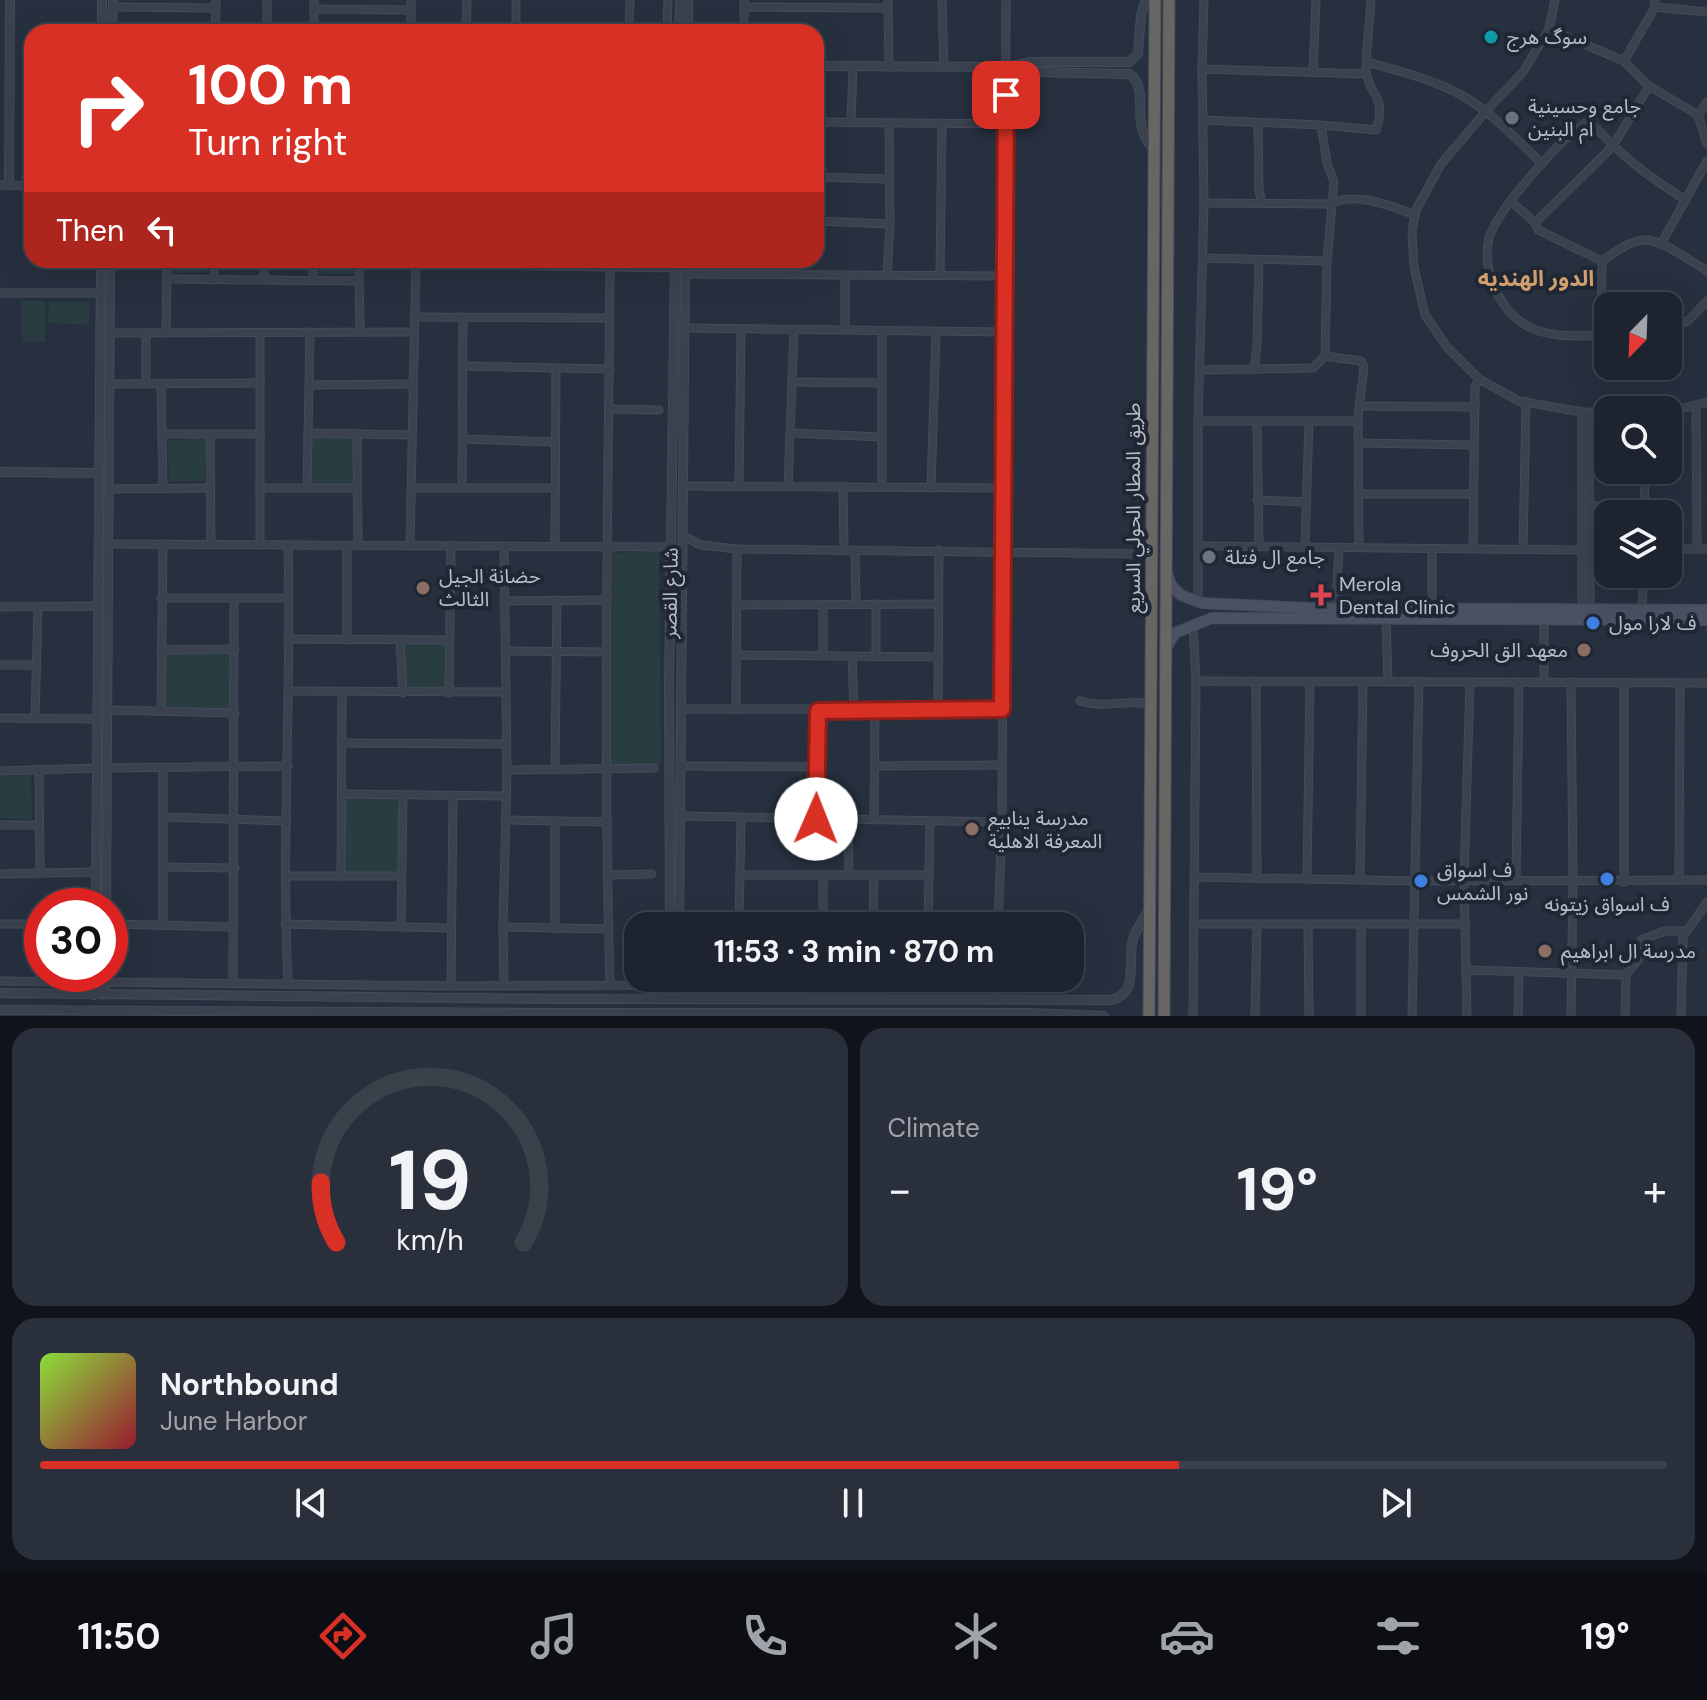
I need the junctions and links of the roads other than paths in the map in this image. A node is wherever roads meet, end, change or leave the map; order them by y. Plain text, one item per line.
1 (10, 0) edge
2 (102, 0) edge
3 (267, 0) edge
4 (411, 0) edge
5 (467, 0) edge
6 (516, 0) edge
7 (630, 0) edge
8 (668, 0) edge
9 (680, 0) edge
10 (688, 0) edge
11 (942, 0) edge
12 (1006, 0) edge
13 (1146, 0) edge
14 (1155, 0) edge
15 (1169, 0) edge
16 (1204, 0) edge
17 (1316, 0) edge
18 (1371, 0) edge
19 (1555, 0) edge
20 (744, 3) edge
21 (1655, 3) edge
22 (113, 4) edge
23 (216, 4) edge
24 (314, 4) edge
25 (798, 4) edge
26 (888, 4) edge
27 (411, 10) junction
28 (1707, 12) edge
29 (5, 14) edge
30 (102, 24) edge
31 (112, 24) edge
32 (215, 24) edge
33 (267, 24) edge
34 (411, 24) edge
35 (466, 24) edge
36 (516, 24) edge
37 (629, 24) edge
38 (667, 24) edge
39 (679, 24) edge
40 (688, 24) edge
41 (744, 24) edge
42 (1549, 29) junction
43 (1624, 61) junction
44 (1367, 62) junction
45 (824, 66) edge
46 (853, 66) junction
47 (889, 67) junction
48 (944, 67) junction
49 (1006, 67) junction
50 (1202, 69) junction
51 (1313, 72) junction
52 (1366, 74) junction
53 (1649, 86) junction
54 (1707, 102) edge
55 (1486, 111) junction
56 (1698, 115) junction
57 (1203, 120) junction
58 (824, 122) edge
59 (851, 122) junction
60 (889, 123) junction
61 (942, 123) junction
62 (1258, 123) junction
63 (1005, 124) junction
64 (1321, 125) junction
65 (1707, 144) edge
66 (1613, 146) junction
67 (1155, 150) junction
68 (1707, 161) edge
69 (1542, 164) junction
70 (824, 177) edge
71 (888, 179) junction
72 (5, 185) edge
73 (1685, 200) junction
74 (1511, 201) junction
75 (1204, 203) junction
76 (1262, 204) junction
77 (1332, 204) junction
78 (1414, 215) junction
79 (824, 221) edge
80 (1535, 223) junction
81 (890, 224) junction
82 (1661, 244) junction
83 (1203, 258) junction
84 (1259, 260) junction
85 (1327, 261) junction
86 (1602, 261) junction
87 (103, 268) edge
88 (108, 268) edge
89 (167, 268) edge
90 (214, 268) edge
91 (264, 268) edge
92 (313, 268) edge
93 (359, 268) edge
94 (416, 268) edge
95 (610, 268) edge
96 (675, 268) edge
97 (685, 268) edge
98 (743, 268) edge
99 (795, 268) edge
100 (1707, 271) edge
101 (685, 274) junction
102 (743, 274) junction
103 (795, 275) junction
104 (845, 275) junction
105 (887, 275) junction
106 (940, 275) junction
107 (105, 276) junction
108 (1005, 276) junction
109 (167, 279) junction
110 (264, 279) junction
111 (313, 279) junction
112 (214, 280) junction
113 (359, 281) junction
114 (1603, 292) edge
115 (0, 293) edge
116 (100, 293) junction
117 (1707, 301) edge
118 (414, 317) junction
119 (463, 317) junction
120 (609, 318) junction
121 (1682, 324) edge
122 (685, 328) junction
123 (741, 329) junction
124 (794, 330) junction
125 (845, 330) junction
126 (882, 331) junction
127 (260, 332) junction
128 (310, 332) junction
129 (360, 332) junction
130 (414, 332) junction
131 (936, 332) junction
132 (1004, 332) junction
133 (111, 333) junction
134 (146, 333) junction
135 (166, 333) junction
136 (1594, 336) edge
137 (1325, 356) junction
138 (679, 357) junction
139 (463, 366) junction
140 (556, 368) junction
141 (610, 369) junction
142 (1199, 370) junction
143 (1254, 370) junction
144 (1479, 379) junction
145 (792, 382) junction
146 (260, 383) junction
147 (882, 383) junction
148 (110, 384) junction
149 (146, 384) junction
150 (161, 384) junction
151 (413, 384) junction
152 (310, 385) junction
153 (678, 386) junction
154 (1526, 402) junction
155 (1707, 402) edge
156 (1696, 405) junction
157 (1361, 406) junction
158 (1476, 407) junction
159 (1682, 408) edge
160 (610, 409) junction
161 (659, 410) dead end
162 (1586, 412) junction
163 (1594, 412) edge
164 (1198, 421) junction
165 (1257, 421) junction
166 (1309, 421) junction
167 (1358, 421) junction
168 (308, 433) junction
169 (790, 433) junction
170 (162, 434) junction
171 (210, 434) junction
172 (260, 434) junction
173 (357, 434) junction
174 (412, 435) junction
175 (882, 437) junction
176 (462, 439) junction
177 (554, 442) junction
178 (1359, 443) junction
179 (1474, 445) junction
180 (1703, 466) edge
181 (0, 472) edge
182 (99, 473) junction
183 (682, 486) junction
184 (739, 486) junction
185 (163, 487) junction
186 (788, 487) junction
187 (843, 487) junction
188 (882, 487) junction
189 (211, 488) junction
190 (260, 488) junction
191 (307, 488) junction
192 (357, 488) junction
193 (412, 488) junction
194 (462, 488) junction
195 (555, 488) junction
196 (931, 488) junction
197 (1002, 488) junction
198 (110, 489) junction
199 (1359, 494) junction
200 (1473, 494) junction
201 (1702, 496) edge
202 (1257, 500) junction
203 (1307, 502) junction
204 (1590, 506) junction
205 (1594, 506) edge
206 (682, 535) junction
207 (109, 544) junction
208 (163, 544) junction
209 (211, 545) junction
210 (260, 545) junction
211 (288, 545) junction
212 (347, 546) junction
213 (358, 546) junction
214 (410, 546) junction
215 (451, 546) junction
216 (504, 546) junction
217 (1200, 546) junction
218 (1259, 546) junction
219 (555, 547) junction
220 (671, 547) junction
221 (1305, 547) junction
222 (1339, 547) junction
223 (1359, 547) junction
224 (608, 548) junction
225 (1432, 548) junction
226 (1473, 548) junction
227 (737, 549) junction
228 (1523, 549) junction
229 (1682, 549) edge
230 (1697, 549) junction
231 (1707, 549) edge
232 (844, 550) junction
233 (855, 550) junction
234 (939, 550) junction
235 (1582, 550) junction
236 (1002, 551) junction
237 (1151, 554) junction
238 (1166, 570) junction
239 (1643, 588) edge
240 (161, 598) junction
241 (289, 598) junction
242 (234, 599) junction
243 (557, 600) junction
244 (607, 600) junction
245 (504, 601) junction
246 (1201, 603) junction
247 (823, 604) junction
248 (856, 604) junction
249 (876, 604) junction
250 (939, 604) junction
251 (737, 605) junction
252 (38, 606) junction
253 (98, 606) junction
254 (0, 607) edge
255 (1336, 608) junction
256 (1432, 609) junction
257 (1642, 610) junction
258 (1707, 610) edge
259 (1586, 611) junction
260 (1320, 613) junction
261 (1386, 618) junction
262 (1544, 619) junction
263 (1707, 620) edge
264 (102, 621) junction
265 (1193, 624) junction
266 (102, 639) junction
267 (289, 639) junction
268 (347, 640) junction
269 (400, 640) junction
270 (450, 640) junction
271 (235, 649) junction
272 (161, 650) junction
273 (505, 651) junction
274 (556, 651) junction
275 (1165, 651) junction
276 (607, 652) junction
277 (736, 655) junction
278 (823, 656) junction
279 (852, 656) junction
280 (876, 657) junction
281 (939, 657) junction
282 (0, 665) edge
283 (37, 665) junction
284 (669, 678) junction
285 (682, 679) junction
286 (1196, 681) junction
287 (1256, 681) junction
288 (1310, 681) junction
289 (1363, 681) junction
290 (1388, 681) junction
291 (1419, 681) junction
292 (1470, 682) junction
293 (1519, 682) junction
294 (1544, 682) junction
295 (1571, 682) junction
296 (1624, 682) junction
297 (1680, 683) junction
298 (1707, 683) edge
299 (289, 691) junction
300 (506, 692) junction
301 (342, 693) junction
302 (403, 693) junction
303 (449, 693) junction
304 (669, 693) junction
305 (682, 694) junction
306 (1080, 701) dead end
307 (1150, 704) junction
308 (682, 709) junction
309 (1002, 709) junction
310 (107, 710) junction
311 (161, 710) junction
312 (736, 710) junction
313 (938, 710) junction
314 (818, 711) junction
315 (854, 711) junction
316 (875, 711) junction
317 (235, 713) junction
318 (0, 718) edge
319 (35, 719) junction
320 (97, 719) junction
321 (341, 743) junction
322 (506, 744) junction
323 (1002, 765) junction
324 (288, 766) junction
325 (681, 766) junction
326 (875, 766) junction
327 (236, 767) junction
328 (817, 767) junction
329 (97, 768) junction
330 (107, 768) junction
331 (163, 768) junction
332 (654, 768) dead end
333 (607, 769) junction
334 (39, 770) junction
335 (507, 770) junction
336 (555, 770) junction
337 (0, 771) edge
338 (342, 794) junction
339 (403, 795) junction
340 (453, 795) junction
341 (506, 796) junction
342 (680, 816) junction
343 (164, 817) junction
344 (235, 819) junction
345 (741, 819) junction
346 (816, 819) junction
347 (505, 820) junction
348 (848, 820) junction
349 (874, 820) junction
350 (287, 821) junction
351 (555, 821) junction
352 (930, 821) junction
353 (607, 822) junction
354 (1002, 822) junction
355 (0, 825) edge
356 (39, 825) junction
357 (164, 867) junction
358 (235, 868) junction
359 (96, 872) junction
360 (40, 873) junction
361 (0, 874) edge
362 (652, 874) dead end
363 (607, 875) junction
364 (740, 875) junction
365 (823, 875) junction
366 (849, 875) junction
367 (874, 875) junction
368 (929, 875) junction
369 (287, 876) junction
370 (341, 876) junction
371 (401, 876) junction
372 (1194, 877) junction
373 (1257, 878) junction
374 (1307, 878) junction
375 (1360, 879) junction
376 (1516, 879) junction
377 (1464, 880) junction
378 (1573, 880) junction
379 (1679, 880) junction
380 (1707, 880) edge
381 (1416, 881) junction
382 (1624, 882) junction
383 (96, 888) edge
384 (106, 888) edge
385 (1150, 898) junction
386 (1707, 902) edge
387 (670, 912) edge
388 (679, 912) edge
389 (739, 912) edge
390 (823, 912) edge
391 (873, 912) edge
392 (928, 912) edge
393 (999, 912) edge
394 (1412, 923) junction
395 (0, 924) edge
396 (24, 924) edge
397 (128, 924) edge
398 (285, 924) junction
399 (1194, 924) junction
400 (1466, 924) junction
401 (163, 925) junction
402 (1257, 925) junction
403 (1361, 925) junction
404 (1308, 926) junction
405 (233, 927) junction
406 (401, 927) junction
407 (503, 927) junction
408 (450, 928) junction
409 (555, 929) junction
410 (608, 929) junction
411 (1687, 931) junction
412 (1467, 970) junction
413 (1519, 973) junction
414 (1571, 974) junction
415 (1626, 975) junction
416 (128, 980) edge
417 (0, 981) edge
418 (24, 981) edge
419 (163, 982) junction
420 (233, 983) junction
421 (288, 983) junction
422 (624, 984) edge
423 (610, 985) junction
424 (451, 986) junction
425 (504, 986) junction
426 (94, 992) edge
427 (104, 992) edge
428 (661, 992) edge
429 (685, 992) edge
430 (995, 992) edge
431 (0, 994) edge
432 (26, 994) junction
433 (47, 994) joint
434 (94, 995) junction
435 (104, 995) junction
436 (162, 996) junction
437 (207, 996) junction
438 (232, 996) junction
439 (364, 997) junction
440 (392, 997) junction
441 (687, 998) junction
442 (548, 999) junction
443 (573, 999) junction
444 (657, 999) junction
445 (862, 999) junction
446 (890, 999) junction
447 (995, 1000) junction
448 (0, 1008) edge
449 (25, 1010) junction
450 (206, 1012) junction
451 (233, 1012) junction
452 (364, 1012) junction
453 (393, 1012) junction
454 (547, 1013) junction
455 (572, 1013) junction
456 (892, 1013) junction
457 (52, 1014) edge
458 (163, 1014) edge
459 (323, 1014) edge
460 (621, 1014) edge
461 (864, 1014) junction
462 (957, 1015) edge
463 (1076, 1015) edge
464 (1104, 1016) edge
465 (1149, 1016) edge
466 (1164, 1016) edge
467 (1193, 1016) edge
468 (1255, 1016) edge
469 (1309, 1016) edge
470 (1361, 1016) edge
471 (1412, 1016) edge
472 (1467, 1016) edge
473 (1518, 1016) edge
474 (1571, 1016) edge
475 (1625, 1016) edge
476 (1681, 1016) edge

1 - 29 street
2 - 30 street
3 - 33 street
4 - 27 street
5 - 35 street
6 - 36 street
7 - 37 street
8 - 38 street
9 - 39 street
10 - 40 street
11 - 48 street
12 - 49 street
13 - 49 street
14 - 67 highway, طريق المطار الحولي السريع
15 - 238 highway, طريق المطار الحولي السريع
16 - 50 street
17 - 51 street
18 - 44 street
19 - 42 street
20 - 25 street
20 - 41 street
21 - 28 street
21 - 43 street
22 - 23 street
22 - 31 street
23 - 32 street
24 - 27 street
25 - 26 street
26 - 47 street
27 - 34 street
29 - 72 street
42 - 43 street
42 - 55 street
43 - 53 street
44 - 52 street
44 - 55 street
45 - 46 street
46 - 47 street
46 - 59 street
47 - 48 street
48 - 49 street
49 - 63 street
49 - 67 street
50 - 51 street
50 - 57 street
51 - 52 street
52 - 64 street
53 - 56 street
53 - 66 street
54 - 56 street
55 - 69 street
55 - 78 street
56 - 65 street
57 - 62 street
57 - 75 street
58 - 59 street
59 - 60 street
60 - 61 street
60 - 71 street
61 - 63 street
61 - 106 street
62 - 64 street
62 - 76 street
63 - 108 street
64 - 77 street
66 - 69 street
66 - 73 street
66 - 80 street
67 - 237 highway, طريق المطار الحولي السريع
68 - 73 street
69 - 74 street
70 - 71 street
71 - 81 street
73 - 82 street
74 - 80 street
74 - 136 street
75 - 76 street
75 - 83 street
76 - 77 street
77 - 78 street
77 - 85 street
78 - 144 street
79 - 81 street
80 - 86 street
81 - 105 street
82 - 86 street
82 - 100 street
83 - 84 street
83 - 142 street
84 - 85 street
84 - 143 street
85 - 137 street
86 - 114 street
87 - 107 street
88 - 107 street
89 - 109 street
90 - 112 street
91 - 110 street
92 - 111 street
93 - 113 street
94 - 118 street
95 - 120 street
96 - 138 street, شارع القصر
97 - 101 street
98 - 102 street
99 - 103 street
101 - 102 street
101 - 122 street
102 - 103 street
103 - 104 street
104 - 105 street
104 - 125 street
105 - 106 street
106 - 108 street
107 - 116 street
107 - 133 street
108 - 132 street
109 - 112 street
109 - 135 street
110 - 111 street
110 - 112 street
111 - 113 street
113 - 129 street
115 - 116 street
116 - 182 street
117 - 121 street
118 - 119 street
118 - 130 street
119 - 120 street
119 - 139 street
120 - 141 street
122 - 123 street
122 - 138 street
123 - 124 street
123 - 184 street
124 - 125 street
124 - 145 street
125 - 126 street
126 - 131 street
126 - 147 street
127 - 128 street
127 - 135 street
127 - 146 street
128 - 129 street
128 - 152 street
129 - 130 street
130 - 151 street
131 - 132 street
131 - 196 street
132 - 197 street
133 - 134 street
133 - 148 street
134 - 135 street
134 - 149 street
137 - 143 street
137 - 157 street
138 - 153 street, شارع القصر
139 - 140 street
139 - 176 street
140 - 141 street
140 - 177 street
141 - 160 street
142 - 143 street
142 - 164 street
144 - 154 street
144 - 158 street
145 - 147 street
145 - 169 street
146 - 150 street
146 - 172 street
147 - 175 street
148 - 149 street
148 - 198 street
149 - 150 street
150 - 170 street
151 - 152 street
151 - 174 street
152 - 168 street
153 - 183 street
153 - 220 street, شارع القصر
154 - 162 street
154 - 228 street
155 - 156 street
156 - 159 street
156 - 180 street
157 - 158 street
157 - 167 street
158 - 179 street
160 - 161 street
160 - 224 street
162 - 163 street
162 - 204 street
162 - 235 street
164 - 165 street
164 - 217 street
165 - 166 street
165 - 202 street
166 - 167 street
166 - 203 street
167 - 178 street
168 - 173 street
168 - 191 street
169 - 175 street
169 - 186 street
170 - 171 street
170 - 185 street
171 - 172 street
171 - 189 street
172 - 190 street
173 - 174 street
173 - 192 street
174 - 193 street
175 - 188 street
176 - 177 street
176 - 194 street
177 - 195 street
178 - 179 street
178 - 199 street
179 - 200 street
180 - 201 street
181 - 182 street
182 - 253 street
183 - 184 street
183 - 206 street
184 - 186 street
185 - 189 street
185 - 198 street
186 - 187 street
187 - 188 street
187 - 232 street
188 - 196 street
189 - 209 street
190 - 191 street
190 - 210 street
191 - 192 street
192 - 213 street
193 - 194 street
193 - 214 street
194 - 195 street
195 - 219 street
196 - 197 street
197 - 236 street
198 - 207 street
199 - 200 street
199 - 223 street
200 - 226 street
201 - 230 street
202 - 203 street
202 - 218 street
203 - 221 street
204 - 205 street
204 - 259 street
206 - 227 street
206 - 285 street
207 - 208 street
207 - 264 street
208 - 209 street
208 - 240 street
209 - 210 street
210 - 211 street
211 - 212 street
211 - 241 street
212 - 213 street
212 - 268 street
213 - 214 street
214 - 215 street
215 - 216 street
215 - 270 street
216 - 219 street
216 - 245 street
217 - 218 street
217 - 246 street
218 - 221 street
219 - 224 street
220 - 224 street
220 - 284 street, شارع القصر
221 - 222 street
222 - 223 street
222 - 255 street
223 - 225 street
224 - 244 street
225 - 226 street
225 - 256 street
226 - 228 street
227 - 232 street
227 - 251 street
228 - 235 street
229 - 230 street
230 - 231 street
232 - 233 street
233 - 234 street
233 - 248 street
234 - 236 street
234 - 250 street
235 - 259 street
236 - 237 street
236 - 309 street
237 - 307 highway, طريق المطار الحولي السريع
238 - 246 main road
238 - 275 highway, طريق المطار الحولي السريع
239 - 257 street
240 - 242 street
240 - 272 street
241 - 242 street
241 - 267 street
242 - 271 street
243 - 244 street
243 - 245 street
243 - 274 street
244 - 276 street
245 - 273 street
246 - 260 main road
247 - 248 street
247 - 251 street
247 - 278 street
248 - 249 street
249 - 250 street
249 - 280 street
250 - 281 street
251 - 277 street
252 - 253 street
252 - 254 street
252 - 283 street
253 - 264 street
255 - 256 main road
255 - 260 main road
256 - 259 main road
257 - 258 main road
257 - 259 main road
260 - 261 main road
260 - 265 main road
261 - 262 main road
261 - 290 street
262 - 263 main road
262 - 294 street
264 - 266 street
265 - 275 main road
265 - 286 street
266 - 310 street
266 - 320 street
267 - 268 street
267 - 299 street
268 - 269 street
269 - 270 street
269 - 302 street
270 - 303 street
271 - 272 street
271 - 317 street
272 - 311 street
273 - 274 street
273 - 300 street
274 - 276 street
274 - 336 street
275 - 466 highway, طريق المطار الحولي السريع
276 - 333 street
277 - 278 street
277 - 312 street
278 - 279 street
279 - 280 street
279 - 315 street
280 - 281 street
281 - 313 street
282 - 283 street
283 - 319 street
284 - 285 street
284 - 304 street, شارع القصر
285 - 305 street
286 - 287 street
286 - 372 street
287 - 288 street
287 - 373 street
288 - 289 street
288 - 374 street
289 - 290 street
289 - 375 street
290 - 291 street
291 - 292 street
291 - 381 street
292 - 293 street
292 - 377 street
293 - 294 street
293 - 376 street
294 - 295 street
295 - 296 street
295 - 378 street
296 - 297 street
296 - 382 street
297 - 298 street
297 - 379 street
299 - 301 street
299 - 324 street
300 - 303 street
300 - 322 street
301 - 302 street
301 - 321 street
302 - 303 street
304 - 305 street
304 - 387 street, شارع القصر
305 - 308 street
306 - 307 street
307 - 385 highway, طريق المطار الحولي السريع
308 - 312 street
308 - 325 street
309 - 313 street
309 - 323 street
310 - 311 street
310 - 330 street
311 - 317 street
312 - 314 street
313 - 316 street
314 - 315 street
314 - 328 street
315 - 316 street
316 - 326 street
317 - 327 street
318 - 319 street
319 - 320 street
320 - 329 street
321 - 322 street
321 - 338 street
322 - 335 street
323 - 326 street
323 - 354 street
324 - 327 street
324 - 350 street
325 - 328 street
325 - 342 street
326 - 349 street
327 - 331 street
327 - 344 street
328 - 346 street
329 - 334 street
329 - 359 street
330 - 331 street
330 - 384 street
331 - 343 street
332 - 333 street
333 - 336 street
333 - 353 street
334 - 337 street
334 - 356 street
335 - 336 street
335 - 341 street
338 - 339 street
338 - 370 street
339 - 340 street
339 - 371 street
340 - 341 street
340 - 408 street
341 - 347 street
342 - 345 street
342 - 388 street
343 - 344 street
343 - 357 street
344 - 350 street
344 - 358 street
345 - 346 street
345 - 364 street
346 - 348 street
347 - 351 street
347 - 407 street
348 - 349 street
348 - 366 street
349 - 352 street
350 - 369 street
351 - 353 street
351 - 409 street
352 - 354 street
352 - 368 street
353 - 363 street
354 - 393 street
355 - 356 street
356 - 360 street
357 - 358 street
357 - 401 street
358 - 405 street
359 - 360 street
359 - 383 street
360 - 361 street
362 - 363 street
363 - 410 street
364 - 365 street
364 - 389 street
365 - 366 street
365 - 390 street
366 - 367 street
367 - 368 street
367 - 391 street
368 - 392 street
369 - 370 street
369 - 398 street
370 - 371 street
371 - 406 street
372 - 373 street
372 - 399 street
373 - 374 street
374 - 375 street
375 - 381 street
376 - 377 street
376 - 378 street
377 - 381 street
377 - 400 street
378 - 382 street
378 - 414 street
379 - 380 street
379 - 382 street
381 - 394 street
385 - 447 street
385 - 465 highway, طريق المطار الحولي السريع
386 - 411 street
394 - 400 street
394 - 403 street
394 - 471 street
395 - 396 street
397 - 401 street
398 - 406 street
398 - 421 street
399 - 402 street
399 - 467 street
400 - 412 street
401 - 405 street
402 - 404 street
402 - 468 street
403 - 404 street
403 - 470 street
404 - 469 street
405 - 420 street
406 - 408 street
407 - 409 street
407 - 425 street
408 - 424 street
409 - 410 street
410 - 423 street
411 - 415 street
411 - 476 street
412 - 413 street
412 - 472 street
413 - 414 street
413 - 473 street
414 - 415 street
414 - 474 street
415 - 475 street
416 - 419 street
417 - 418 street
419 - 420 street
419 - 436 street
420 - 421 street
421 - 424 street
422 - 423 street
423 - 425 street
424 - 425 street
426 - 434 street
427 - 435 street
428 - 444 street
429 - 441 street
430 - 447 street
431 - 432 street
431 - 448 street
432 - 433 street
432 - 449 street
433 - 434 street
434 - 435 street
435 - 436 street
436 - 437 street
437 - 438 street
437 - 450 street
438 - 439 street
438 - 451 street
439 - 440 street
439 - 452 street
440 - 442 street
440 - 453 street
441 - 444 street
441 - 445 street
442 - 443 street
442 - 454 street
443 - 444 street
443 - 455 street
445 - 446 street
445 - 461 street
446 - 447 street
446 - 456 street
448 - 449 street
449 - 457 street
450 - 451 street
450 - 458 street
451 - 459 street
452 - 453 street
452 - 459 street
453 - 454 street
454 - 455 street
455 - 460 street
456 - 461 street
456 - 462 street
457 - 458 street
460 - 461 street
462 - 463 street
463 - 464 street

